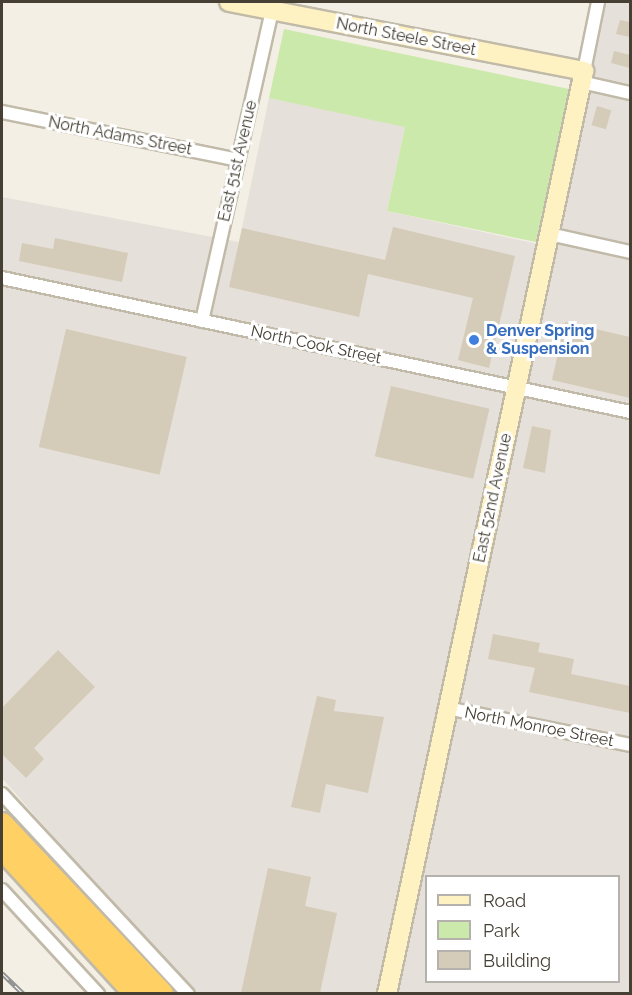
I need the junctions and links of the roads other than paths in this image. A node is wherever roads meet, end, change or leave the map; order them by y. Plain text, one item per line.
1 (229, 2) edge
2 (598, 2) edge
3 (273, 6) edge
4 (582, 77) junction
5 (630, 93) edge
6 (2, 112) edge
7 (238, 160) junction
8 (549, 234) junction
9 (630, 252) edge
10 (2, 278) edge
11 (202, 321) junction
12 (516, 387) junction
13 (630, 412) edge
14 (447, 708) junction
15 (630, 745) edge
16 (2, 794) edge
17 (2, 824) edge
18 (2, 848) edge
19 (2, 890) edge
20 (98, 993) edge
21 (136, 993) edge
22 (162, 993) edge
23 (188, 993) edge
24 (387, 993) edge

1 - 3 street, North Steele Street
2 - 4 street, East 52nd Avenue
3 - 4 street, North Steele Street
3 - 7 street, East 51st Avenue
4 - 5 street, North Steele Street
4 - 8 street, East 52nd Avenue
6 - 7 street, North Adams Street
7 - 11 street, East 51st Avenue
8 - 9 street
8 - 12 street, East 52nd Avenue
10 - 11 street, North Cook Street
11 - 12 street, North Cook Street
12 - 13 street, North Cook Street
12 - 14 street, East 52nd Avenue
14 - 15 street, North Monroe Street
14 - 24 street, East 52nd Avenue
16 - 23 street
17 - 22 highway
18 - 21 highway
19 - 20 street

